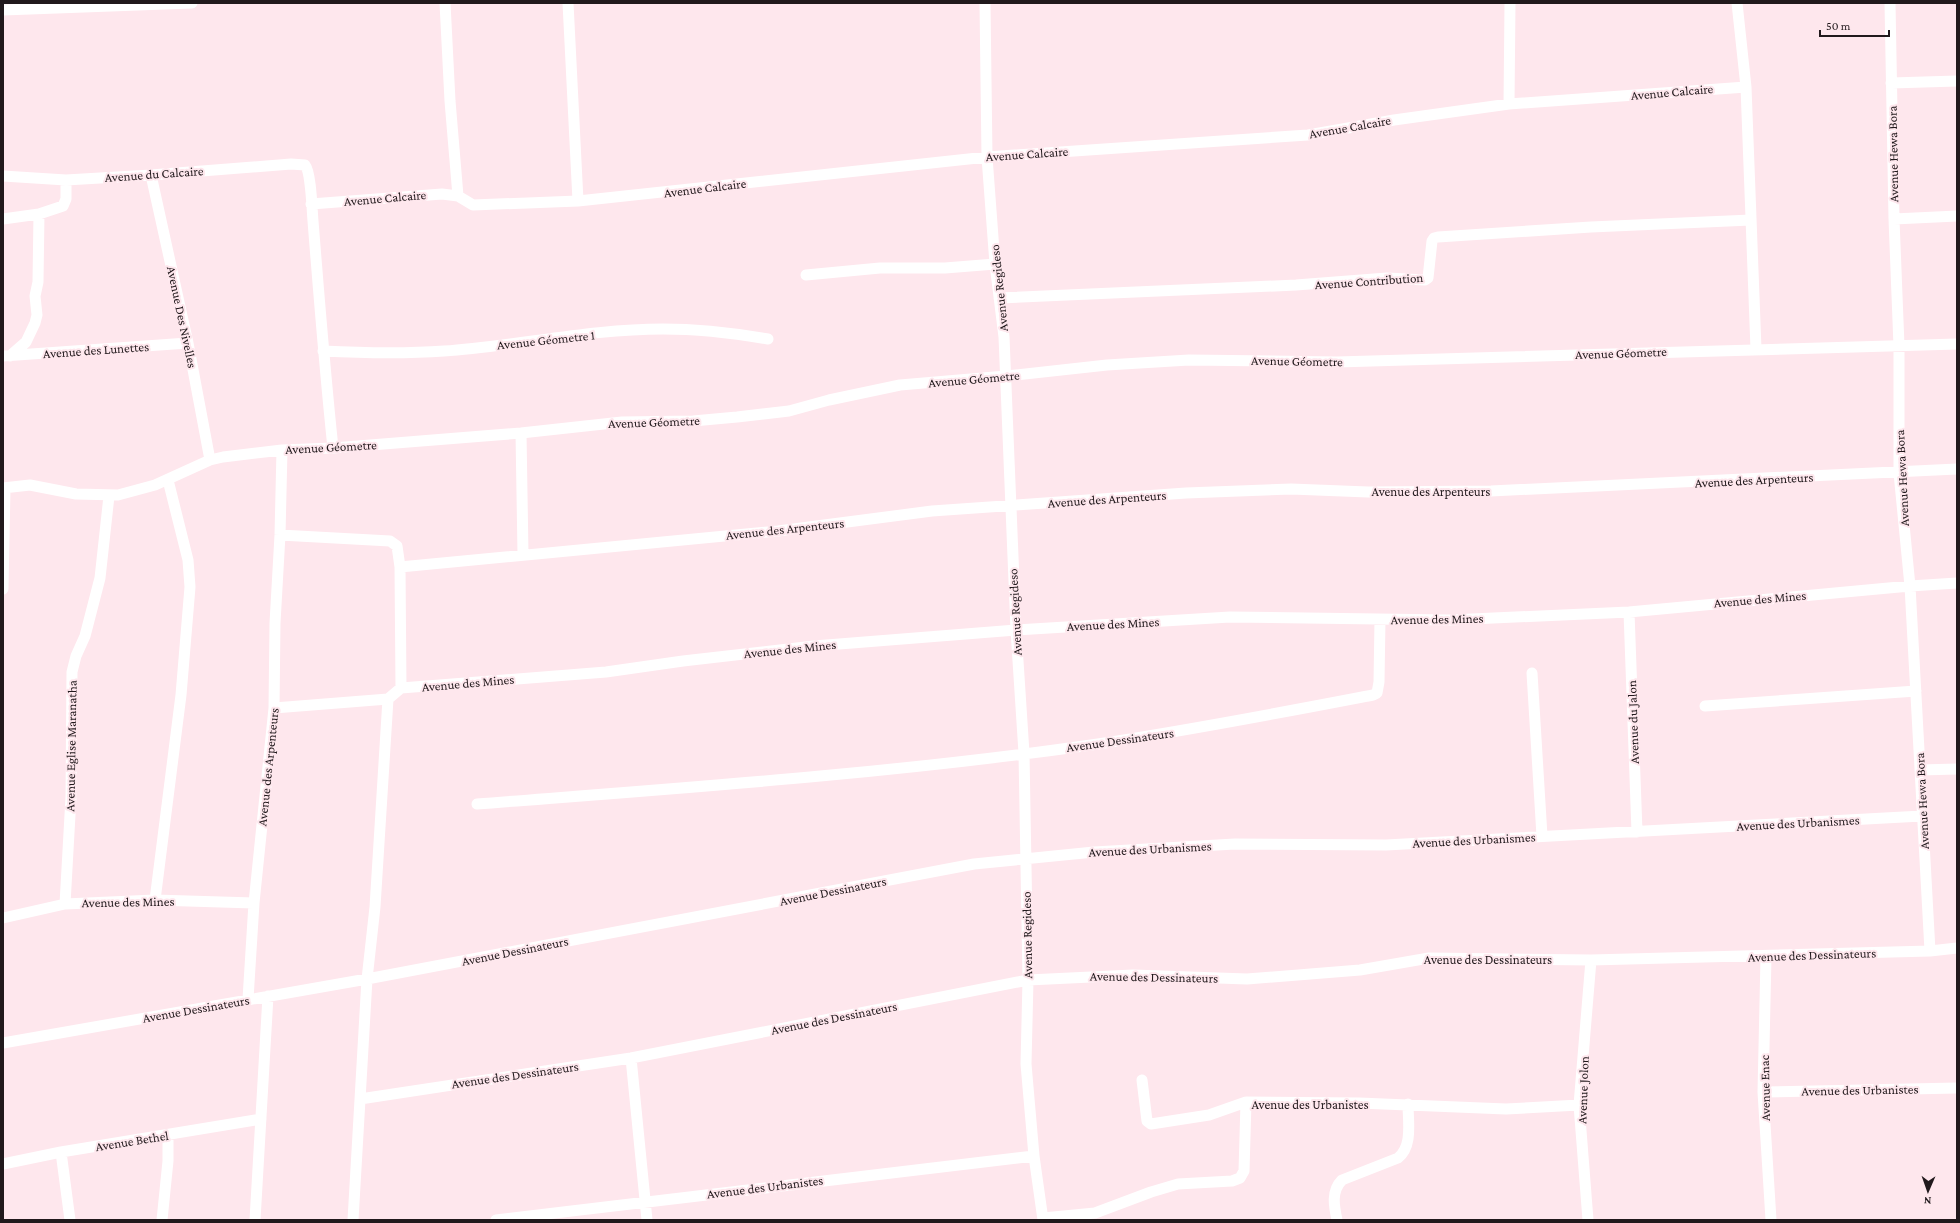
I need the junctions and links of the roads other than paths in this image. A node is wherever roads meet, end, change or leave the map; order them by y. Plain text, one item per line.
1 (192, 3) edge
2 (445, 3) edge
3 (568, 3) edge
4 (985, 3) edge
5 (1510, 3) edge
6 (1737, 3) edge
7 (1890, 3) edge
8 (3, 10) edge
9 (1957, 81) edge
10 (1891, 83) junction
11 (1746, 86) junction
12 (1509, 104) junction
13 (987, 157) junction
14 (151, 175) junction
15 (3, 176) edge
16 (66, 180) junction
17 (458, 196) junction
18 (578, 201) junction
19 (311, 204) junction
20 (39, 214) junction
21 (1957, 216) edge
22 (1894, 219) junction
23 (3, 220) edge
24 (1751, 220) junction
25 (995, 264) junction
26 (806, 275) dead end
27 (999, 298) junction
28 (768, 338) dead end
29 (188, 343) junction
30 (1957, 344) edge
31 (1899, 346) junction
32 (1756, 349) junction
33 (323, 351) junction
34 (6, 356) edge
35 (1006, 376) junction
36 (521, 433) junction
37 (333, 448) junction
38 (282, 450) junction
39 (210, 460) junction
40 (1957, 469) edge
41 (1899, 473) junction
42 (168, 480) junction
43 (4, 488) edge
44 (109, 496) junction
45 (1010, 505) junction
46 (280, 535) junction
47 (523, 554) junction
48 (400, 567) junction
49 (1957, 584) edge
50 (1910, 586) junction
51 (3, 589) edge
52 (1629, 612) junction
53 (1380, 620) junction
54 (1016, 630) junction
55 (1532, 673) dead end
56 (401, 688) junction
57 (1916, 691) junction
58 (388, 699) junction
59 (1705, 706) dead end
60 (274, 708) junction
61 (1024, 753) junction
62 (1957, 769) edge
63 (1920, 770) junction
64 (477, 804) dead end
65 (1922, 816) junction
66 (1637, 832) junction
67 (1542, 836) junction
68 (1026, 858) junction
69 (155, 900) junction
70 (254, 903) junction
71 (64, 904) junction
72 (3, 918) edge
73 (1957, 948) edge
74 (1930, 951) junction
75 (1766, 957) junction
76 (1591, 960) junction
77 (367, 979) junction
78 (1028, 980) junction
79 (268, 996) junction
80 (248, 999) junction
81 (3, 1043) edge
82 (632, 1058) junction
83 (1142, 1080) dead end
84 (1957, 1088) edge
85 (1763, 1092) junction
86 (360, 1099) junction
87 (1246, 1102) junction
88 (1408, 1104) junction
89 (1579, 1105) junction
90 (261, 1119) junction
91 (168, 1135) junction
92 (61, 1152) junction
93 (1034, 1156) junction
94 (3, 1164) edge
95 (646, 1202) junction
96 (1043, 1219) edge
97 (70, 1220) edge
98 (162, 1220) edge
99 (255, 1220) edge
100 (352, 1220) edge
101 (496, 1220) edge
102 (647, 1220) edge
103 (1337, 1220) edge
104 (1588, 1220) edge
105 (1771, 1220) edge

1 - 8 street
2 - 17 street
3 - 18 street
4 - 13 street, Avenue Regideso
5 - 12 street
6 - 11 street
7 - 10 street, Avenue Hewa Bora
9 - 10 street
10 - 22 street, Avenue Hewa Bora
11 - 12 street, Avenue Calcaire
11 - 24 street
12 - 13 street, Avenue Calcaire
13 - 18 street, Avenue Calcaire
13 - 25 street, Avenue Regideso
14 - 16 street, Avenue du Calcaire
14 - 19 street, Avenue du Calcaire
14 - 29 street, Avenue Des Nivelles
15 - 16 street, Avenue du Calcaire
16 - 20 street
17 - 18 street, Avenue Calcaire
17 - 19 street, Avenue Calcaire
19 - 33 street
20 - 23 street
20 - 34 street
21 - 22 street
22 - 31 street, Avenue Hewa Bora
24 - 27 street, Avenue Contribution
24 - 32 street
25 - 26 street
25 - 27 street, Avenue Regideso
27 - 35 street, Avenue Regideso
28 - 33 street, Avenue Géometre 1
29 - 34 street, Avenue des Lunettes
29 - 39 street, Avenue Des Nivelles
30 - 31 street, Avenue Géometre
31 - 32 street, Avenue Géometre
31 - 41 street, Avenue Hewa Bora
32 - 35 street, Avenue Géometre
33 - 37 street
35 - 36 street, Avenue Géometre
35 - 45 street, Avenue Regideso
36 - 37 street, Avenue Géometre
36 - 47 street
37 - 38 street, Avenue Géometre
38 - 39 street, Avenue Géometre
38 - 46 street, Avenue des Arpenteurs
39 - 42 street, Avenue Géometre
40 - 41 street, Avenue des Arpenteurs
41 - 45 street, Avenue des Arpenteurs
41 - 50 street, Avenue Hewa Bora
42 - 44 street, Avenue Géometre
42 - 69 street
43 - 44 street, Avenue Géometre
43 - 51 street
44 - 71 street, Avenue Eglise Maranatha
45 - 47 street, Avenue des Arpenteurs
45 - 54 street, Avenue Regideso
46 - 48 street
46 - 60 street, Avenue des Arpenteurs
47 - 48 street, Avenue des Arpenteurs
48 - 56 street
49 - 50 street, Avenue des Mines
50 - 52 street, Avenue des Mines
50 - 57 street, Avenue Hewa Bora
52 - 53 street, Avenue des Mines
52 - 66 street, Avenue du Jalon
53 - 54 street, Avenue des Mines
53 - 61 street, Avenue Dessinateurs
54 - 56 street, Avenue des Mines
54 - 61 street, Avenue Regideso
55 - 67 street
56 - 58 street
57 - 59 street
57 - 63 street, Avenue Hewa Bora
58 - 60 street
58 - 77 street
60 - 70 street, Avenue des Arpenteurs
61 - 64 street, Avenue Dessinateurs
61 - 68 street, Avenue Regideso
62 - 63 street
63 - 65 street, Avenue Hewa Bora
65 - 66 street, Avenue des Urbanismes
65 - 74 street, Avenue Hewa Bora
66 - 67 street, Avenue des Urbanismes
67 - 68 street, Avenue des Urbanismes
68 - 77 street, Avenue Dessinateurs
68 - 78 street, Avenue Regideso
69 - 70 street, Avenue des Mines
69 - 71 street, Avenue des Mines
70 - 80 street, Avenue des Arpenteurs
71 - 72 street, Avenue des Mines
73 - 74 street, Avenue des Dessinateurs
74 - 75 street, Avenue des Dessinateurs
75 - 76 street, Avenue des Dessinateurs
75 - 85 street, Avenue Enac
76 - 78 street, Avenue des Dessinateurs
76 - 89 street, Avenue Jolon
77 - 79 street, Avenue Dessinateurs
77 - 86 street
78 - 82 street, Avenue des Dessinateurs
78 - 93 street, Avenue Regideso
79 - 80 street, Avenue Dessinateurs
79 - 90 street
80 - 81 street, Avenue Dessinateurs
82 - 86 street, Avenue des Dessinateurs
82 - 95 street
83 - 87 street
84 - 85 street, Avenue des Urbanistes
85 - 105 street, Avenue Enac
86 - 100 street
87 - 88 street, Avenue des Urbanistes
87 - 96 street, Avenue des Urbanistes
88 - 89 street, Avenue des Urbanistes
88 - 103 street
89 - 104 street, Avenue Jolon
90 - 91 street, Avenue Bethel
90 - 99 street
91 - 92 street, Avenue Bethel
91 - 98 street
92 - 94 street, Avenue Bethel
92 - 97 street
93 - 95 street, Avenue des Urbanistes
93 - 96 street, Avenue Regideso
95 - 101 street, Avenue des Urbanistes
95 - 102 street

